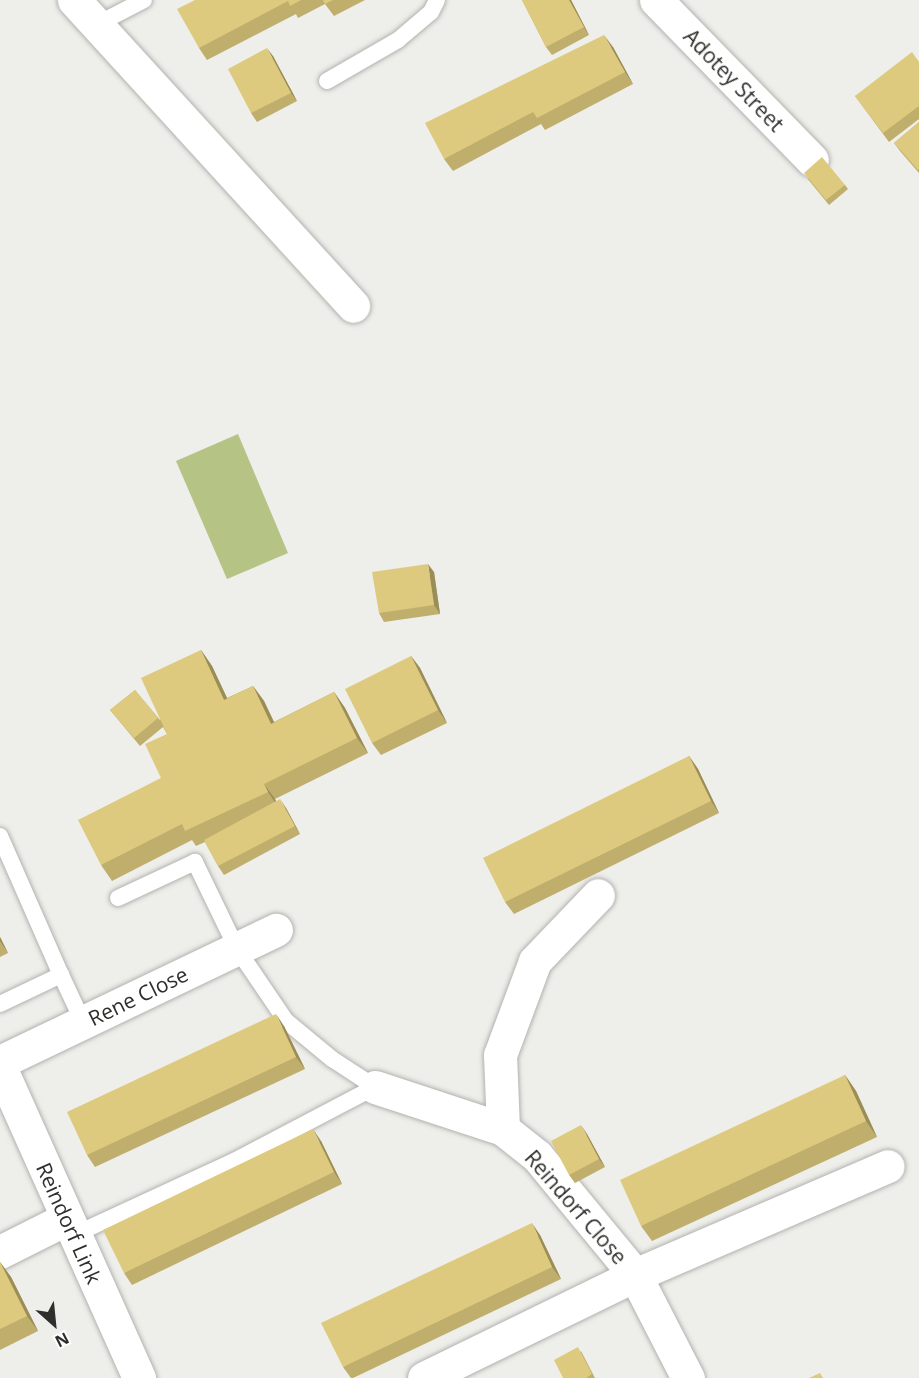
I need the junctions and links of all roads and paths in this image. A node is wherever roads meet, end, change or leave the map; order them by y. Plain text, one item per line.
1 (74, 0) edge
2 (144, 0) edge
3 (437, 0) edge
4 (656, 0) edge
5 (96, 25) junction
6 (327, 81) dead end
7 (812, 160) dead end
8 (353, 306) dead end
9 (0, 836) edge
10 (598, 895) dead end
11 (118, 898) dead end
12 (276, 930) dead end
13 (237, 949) junction
14 (61, 975) junction
15 (0, 1004) edge
16 (83, 1022) junction
17 (0, 1062) edge
18 (0, 1067) edge
19 (375, 1087) junction
20 (503, 1129) junction
21 (888, 1166) dead end
22 (70, 1227) junction
23 (0, 1252) edge
24 (635, 1275) junction
25 (139, 1378) edge
26 (424, 1378) edge
27 (688, 1378) edge

1 - 5 street
2 - 5 lane
3 - 6 lane
4 - 7 street, Adotey Street
5 - 8 street
9 - 14 lane
10 - 20 street
11 - 13 lane
12 - 13 street, Rene Close
13 - 16 street, Rene Close
13 - 19 lane
14 - 15 lane
14 - 16 lane
16 - 17 street, Rene Close
18 - 22 street, Reindorf Link
19 - 20 street, Reindorf Close
19 - 22 lane
20 - 24 street, Reindorf Close
21 - 24 street
22 - 23 street
22 - 25 street, Reindorf Link
24 - 26 street
24 - 27 street, Reindorf Close

